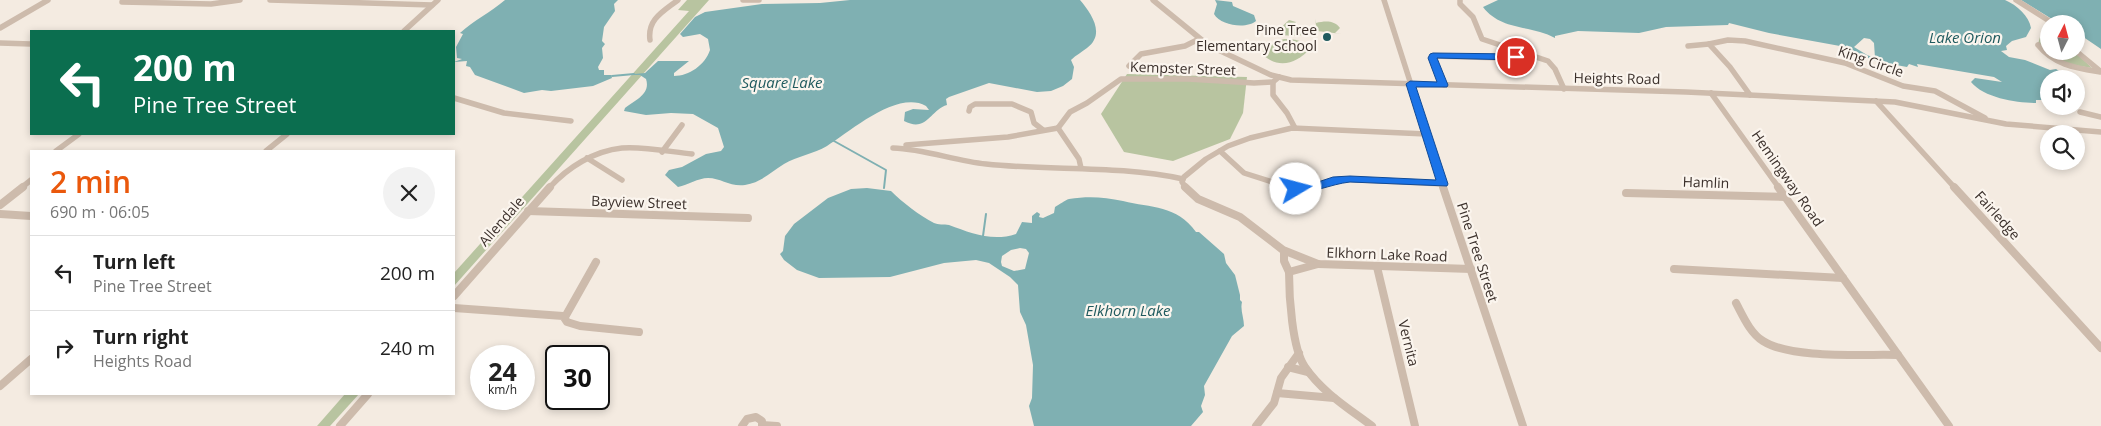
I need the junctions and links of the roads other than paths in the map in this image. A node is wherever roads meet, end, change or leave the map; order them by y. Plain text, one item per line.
1 (48, 0) edge
2 (240, 0) edge
3 (270, 0) edge
4 (438, 0) edge
5 (678, 0) edge
6 (743, 0) edge
7 (759, 0) edge
8 (1153, 0) edge
9 (1384, 0) edge
10 (1460, 0) edge
11 (2016, 0) edge
12 (122, 2) dead end
13 (432, 5) junction
14 (2040, 15) edge
15 (0, 28) edge
16 (405, 30) edge
17 (650, 40) dead end
18 (1200, 40) junction
19 (0, 43) edge
20 (30, 44) edge
21 (1709, 44) junction
22 (2038, 45) dead end
23 (1688, 46) dead end
24 (1524, 54) junction
25 (2085, 59) edge
26 (1129, 66) dead end
27 (2101, 72) edge
28 (1279, 77) junction
29 (1273, 82) junction
30 (1410, 84) junction
31 (1444, 85) junction
32 (1564, 89) junction
33 (1711, 93) junction
34 (1750, 95) junction
35 (455, 98) edge
36 (1876, 101) junction
37 (969, 111) dead end
38 (2085, 113) edge
39 (2101, 117) edge
40 (571, 121) dead end
41 (1990, 121) junction
42 (682, 125) dead end
43 (1058, 128) junction
44 (1294, 128) junction
45 (1043, 130) junction
46 (2101, 132) edge
47 (1426, 134) junction
48 (78, 135) edge
49 (286, 135) edge
50 (57, 150) edge
51 (267, 150) edge
52 (1220, 151) junction
53 (662, 152) junction
54 (692, 154) dead end
55 (587, 158) junction
56 (1081, 168) junction
57 (1183, 179) junction
58 (622, 180) dead end
59 (30, 181) edge
60 (1443, 184) junction
61 (1626, 193) dead end
62 (1786, 197) junction
63 (0, 205) edge
64 (528, 211) junction
65 (0, 214) edge
66 (30, 216) edge
67 (748, 218) dead end
68 (1284, 251) junction
69 (596, 262) dead end
70 (1318, 264) junction
71 (1377, 267) junction
72 (1674, 269) dead end
73 (1471, 270) junction
74 (1289, 272) junction
75 (1843, 278) junction
76 (455, 295) edge
77 (1736, 302) dead end
78 (455, 308) edge
79 (565, 317) junction
80 (639, 332) dead end
81 (2101, 348) edge
82 (1299, 353) junction
83 (1898, 355) junction
84 (30, 359) edge
85 (1288, 367) junction
86 (1308, 372) junction
87 (0, 386) edge
88 (1277, 394) junction
89 (367, 395) edge
90 (1334, 398) junction
91 (340, 426) edge
92 (742, 426) edge
93 (762, 426) edge
94 (777, 426) edge
95 (1256, 426) edge
96 (1372, 426) edge
97 (1415, 426) edge
98 (1523, 426) edge
99 (1948, 426) edge

1 - 15 street
2 - 12 street
3 - 13 street
4 - 13 street
5 - 17 street
6 - 7 street
8 - 18 street, Heights Road
9 - 30 street, Pine Tree Street
10 - 24 street
11 - 14 street
13 - 16 street
18 - 26 street
18 - 28 street, Heights Road
19 - 20 street
21 - 23 street, King Circle
21 - 34 street
21 - 41 street, King Circle
22 - 27 street
24 - 31 street
24 - 32 street
25 - 27 street
28 - 29 street
28 - 30 street, Heights Road
29 - 43 street, Kempster Street
29 - 44 street
30 - 31 street, Heights Road
30 - 47 street, Pine Tree Street
31 - 32 street, Heights Road
32 - 33 street, Heights Road
33 - 34 street, Heights Road
33 - 62 street, Hemingway Road
34 - 36 street, Heights Road
35 - 40 street
36 - 41 street, Heights Road
36 - 81 street, Fairledge
37 - 45 street
38 - 39 street
41 - 46 street, Heights Road
42 - 53 street
43 - 45 street
43 - 56 street
44 - 47 street
44 - 52 street
45 - 56 street
47 - 60 street, Pine Tree Street
48 - 50 street
49 - 51 street
52 - 57 street
52 - 60 street
53 - 54 street, Allendale
53 - 55 street, Allendale
55 - 58 street
55 - 64 street, Allendale
56 - 57 street
57 - 68 street, Elkhorn Lake Road
59 - 63 street
60 - 73 street, Pine Tree Street
61 - 62 street, Hamlin
62 - 75 street, Hemingway Road
64 - 67 street, Bayview Street
64 - 76 street, Allendale
65 - 66 street
68 - 70 street, Elkhorn Lake Road
68 - 74 street
69 - 79 street
70 - 71 street, Elkhorn Lake Road
70 - 74 street
71 - 73 street, Elkhorn Lake Road
71 - 97 street, Vernita
72 - 75 street
73 - 98 street, Pine Tree Street
74 - 82 street
75 - 83 street, Hemingway Road
77 - 83 street
78 - 79 street
79 - 80 street
82 - 85 street
82 - 86 street
83 - 99 street, Hemingway Road
84 - 87 street
85 - 86 street
85 - 88 street
86 - 90 street
88 - 90 street
88 - 95 street
89 - 91 street
90 - 96 street
92 - 93 street
93 - 94 street

